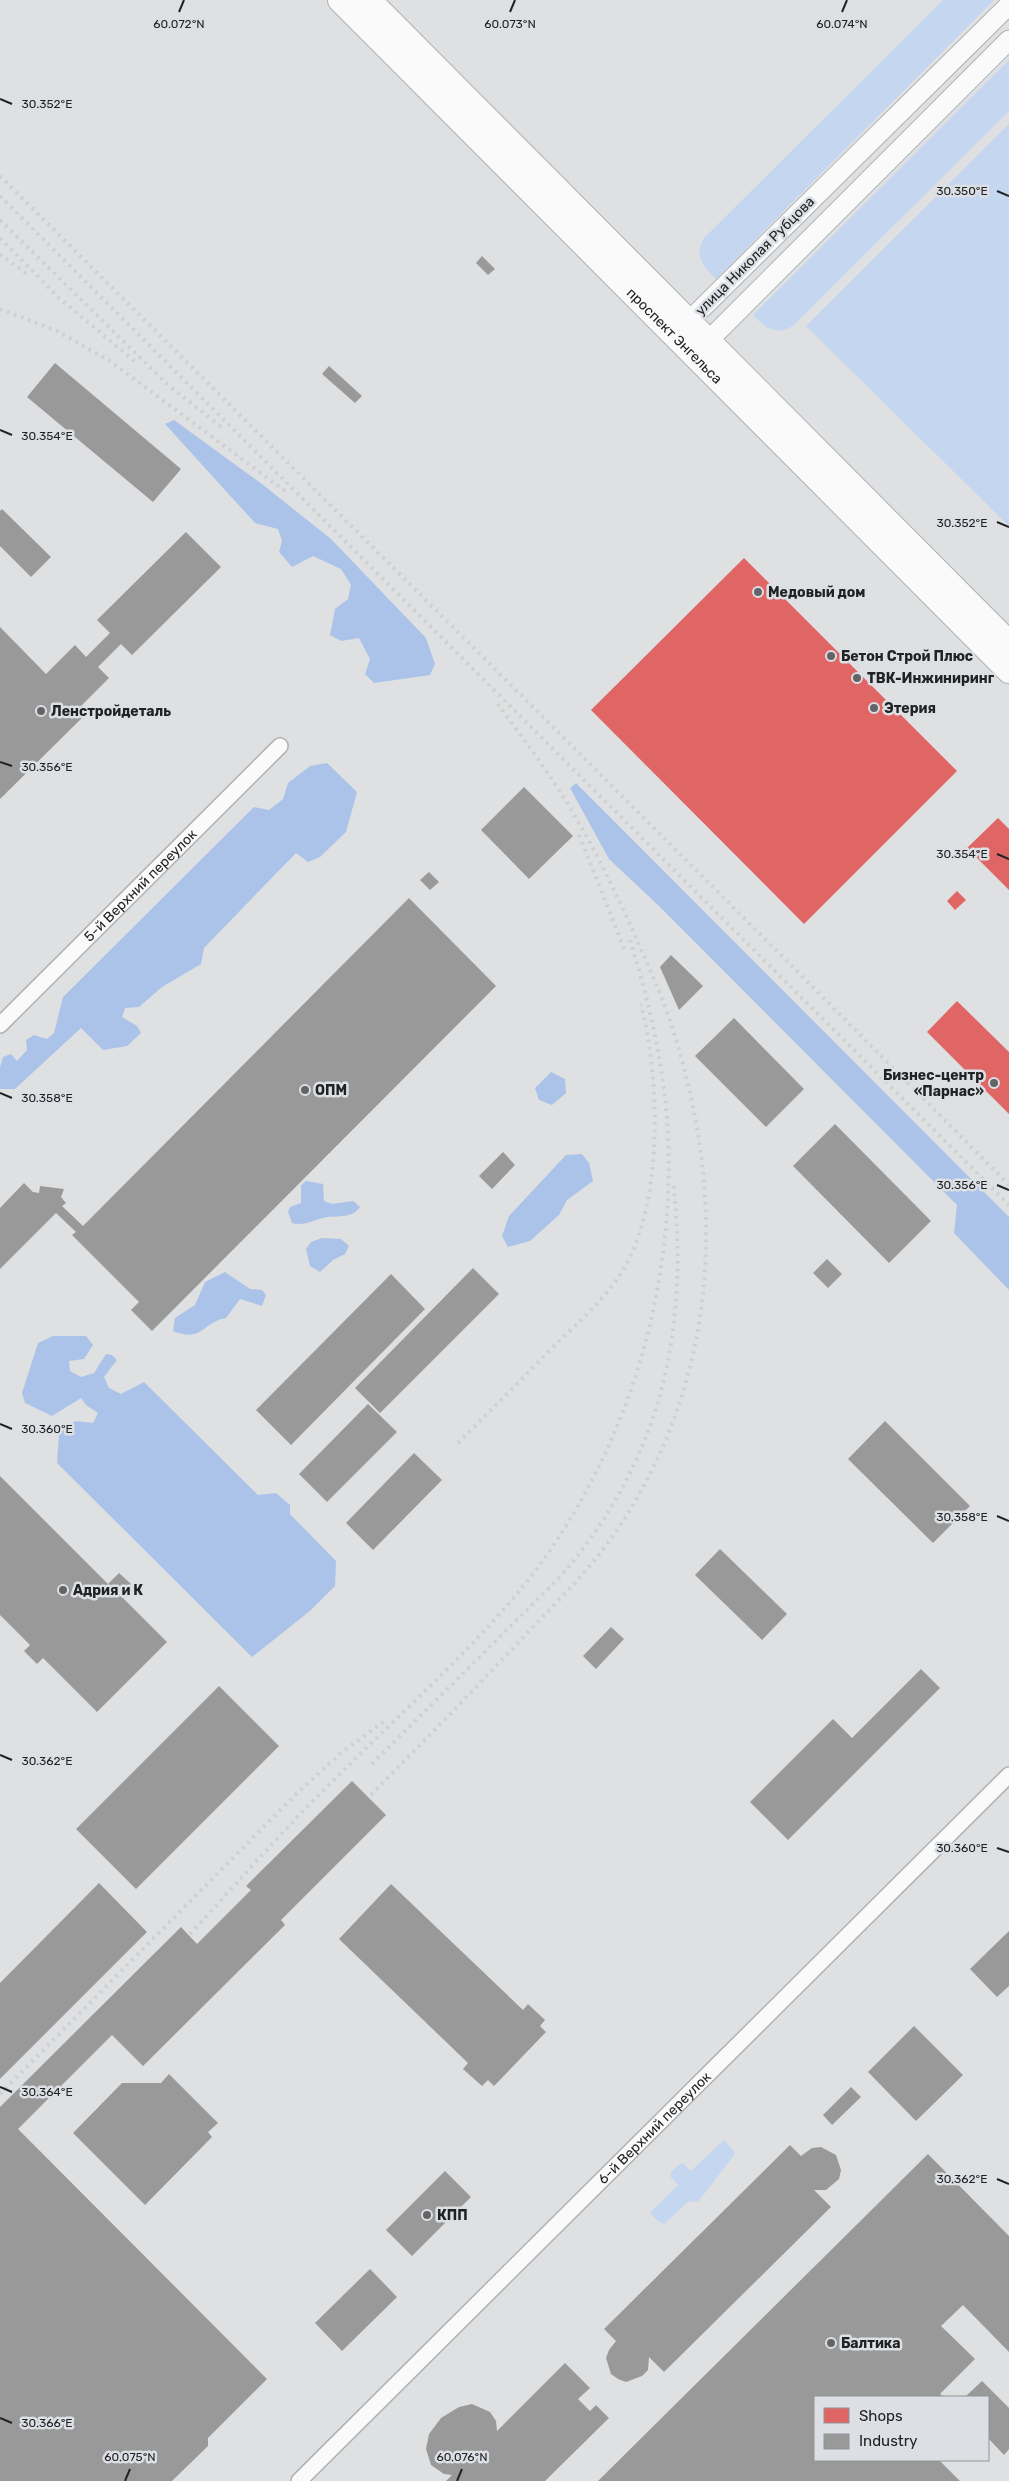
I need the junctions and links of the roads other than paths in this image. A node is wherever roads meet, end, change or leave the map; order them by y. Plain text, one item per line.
1 (340, 0) edge
2 (368, 0) edge
3 (1009, 5) edge
4 (1009, 40) edge
5 (688, 322) junction
6 (696, 343) junction
7 (1009, 643) edge
8 (1009, 672) edge
9 (280, 746) dead end
10 (0, 1025) edge
11 (1009, 1775) edge
12 (299, 2481) edge

1 - 6 main road, проспект Энгельса
2 - 5 main road, проспект Энгельса
3 - 5 street, улица Николая Рубцова
4 - 6 street, улица Николая Рубцова
5 - 6 main road, проспект Энгельса
6 - 7 main road, проспект Энгельса
6 - 8 main road, проспект Энгельса
9 - 10 street, 5-й Верхний переулок
11 - 12 street, 6-й Верхний переулок

